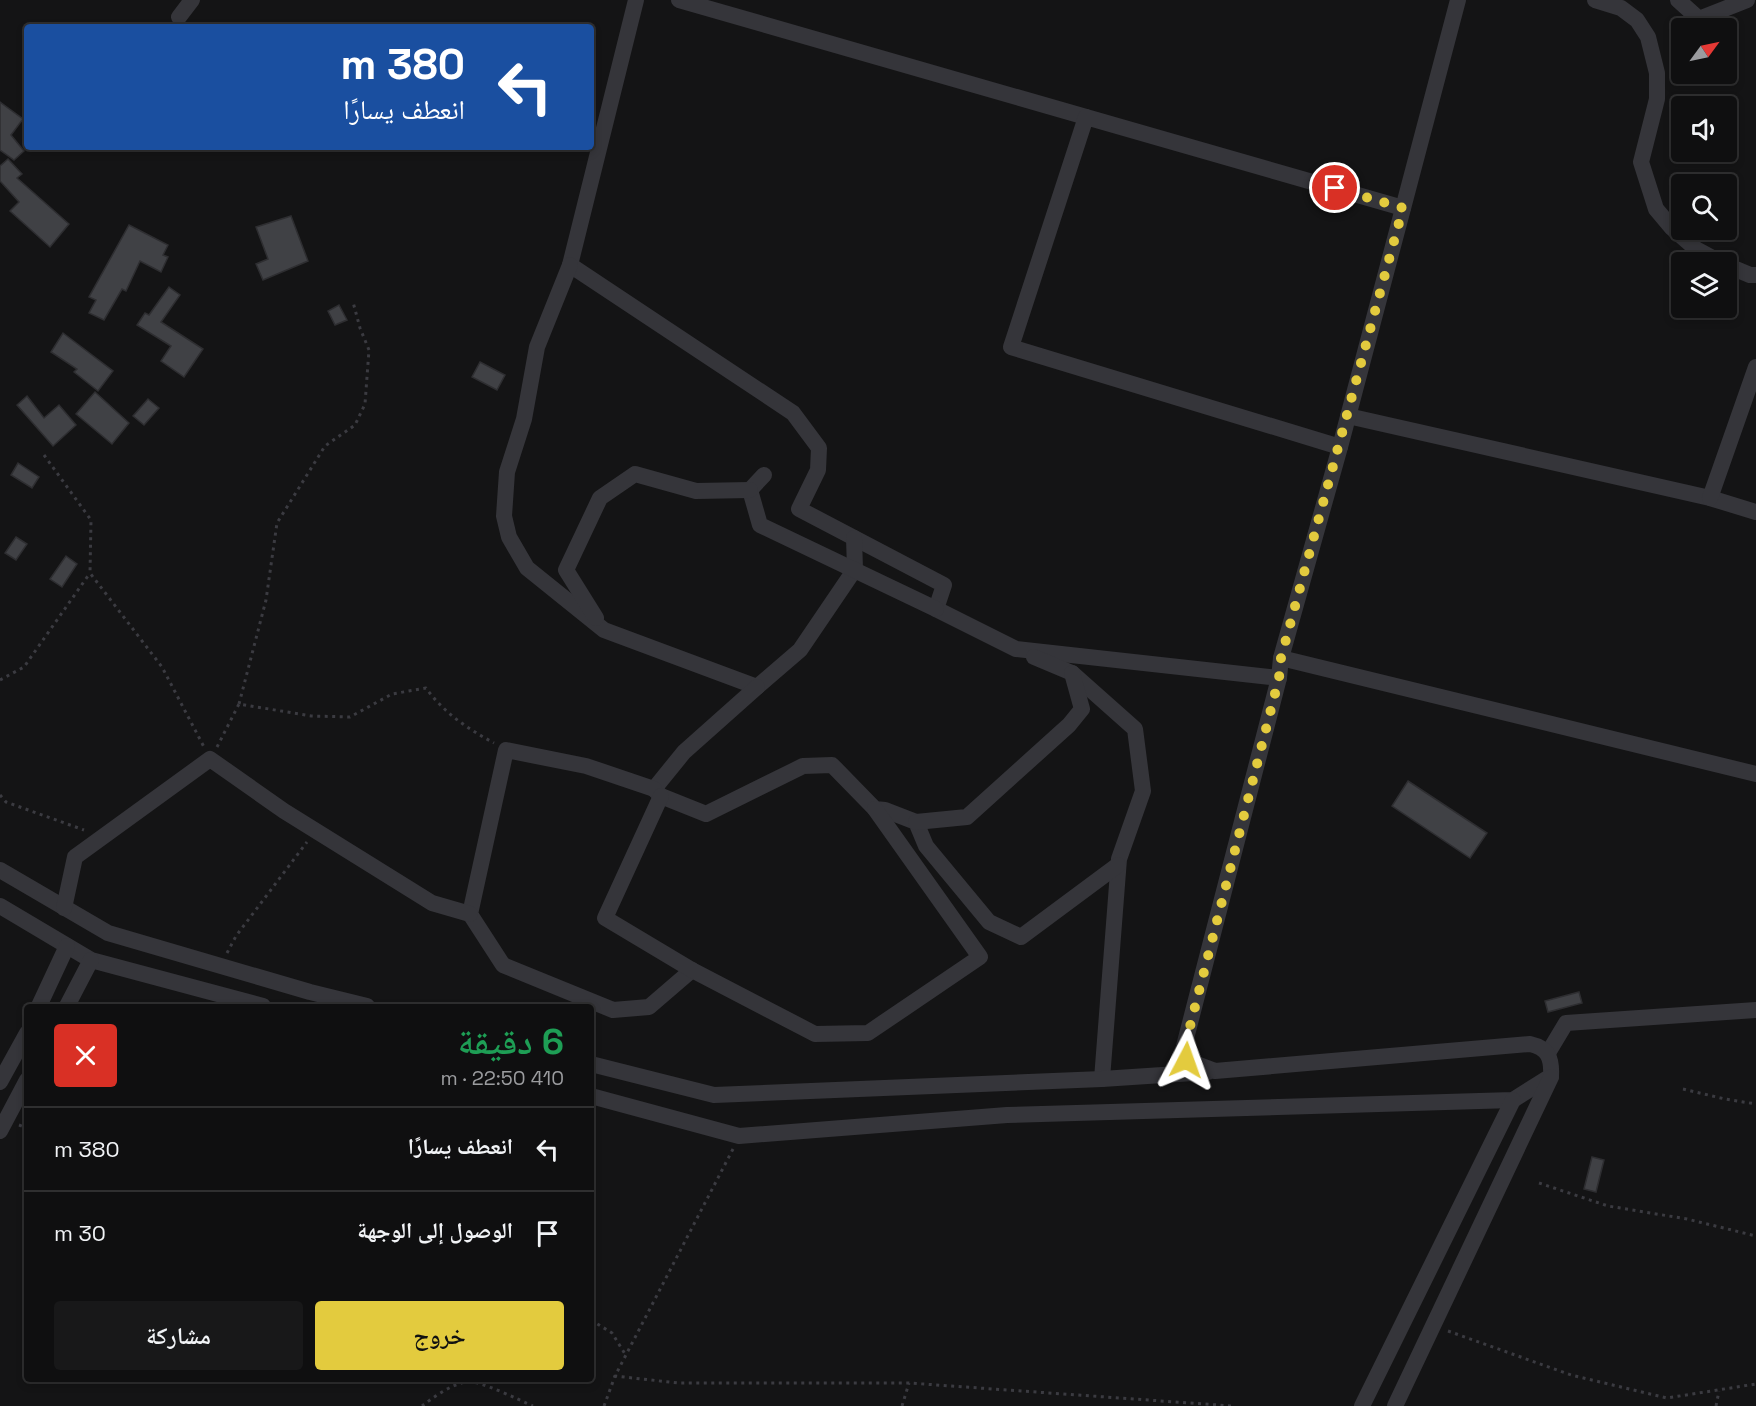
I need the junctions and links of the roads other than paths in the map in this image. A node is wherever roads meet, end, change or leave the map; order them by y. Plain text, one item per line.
1 (192, 0) edge
2 (636, 0) edge
3 (679, 0) edge
4 (1458, 0) edge
5 (1595, 0) edge
6 (1678, 0) edge
7 (1747, 0) edge
8 (179, 17) dead end
9 (1086, 117) junction
10 (1403, 208) junction
11 (1702, 252) edge
12 (570, 265) junction
13 (1737, 270) edge
14 (1756, 274) edge
15 (1756, 367) edge
16 (1348, 416) junction
17 (1340, 447) junction
18 (764, 475) dead end
19 (750, 490) junction
20 (1710, 498) junction
21 (1756, 512) edge
22 (854, 538) junction
23 (855, 569) junction
24 (936, 609) junction
25 (604, 630) junction
26 (1016, 649) junction
27 (1281, 658) junction
28 (1072, 673) junction
29 (1279, 678) junction
30 (757, 687) junction
31 (1756, 774) edge
32 (657, 792) junction
33 (875, 809) junction
34 (916, 822) junction
35 (1118, 865) junction
36 (0, 870) edge
37 (0, 906) edge
38 (64, 908) junction
39 (470, 914) junction
40 (67, 946) junction
41 (91, 960) junction
42 (692, 970) junction
43 (40, 1004) edge
44 (67, 1004) edge
45 (256, 1004) edge
46 (360, 1004) edge
47 (1756, 1010) edge
48 (24, 1038) edge
49 (1548, 1053) junction
50 (594, 1065) edge
51 (1215, 1071) junction
52 (1551, 1076) junction
53 (1102, 1079) junction
54 (0, 1082) edge
55 (24, 1086) edge
56 (594, 1097) edge
57 (1513, 1100) junction
58 (0, 1131) edge
59 (1362, 1406) edge
60 (1395, 1406) edge

1 - 8 street
2 - 12 street
3 - 9 street
4 - 10 street
5 - 11 street
6 - 7 street
9 - 10 street
9 - 17 street
10 - 16 street
12 - 22 street
12 - 25 street
13 - 14 street
15 - 20 street
16 - 17 street
16 - 20 street
17 - 27 street
18 - 19 street
19 - 23 street
19 - 25 street
20 - 21 street
22 - 23 street
22 - 24 street
23 - 24 street
23 - 30 street
24 - 26 street
25 - 30 street
26 - 28 street
26 - 29 street
27 - 29 street
27 - 31 street
28 - 34 street
28 - 35 street
29 - 51 street
30 - 32 street
32 - 33 street
32 - 39 street
32 - 42 street
33 - 34 street
33 - 42 street
34 - 35 street
35 - 53 street
36 - 38 street
37 - 40 street
38 - 39 street
38 - 46 street
39 - 42 street
40 - 41 street
40 - 43 street
41 - 44 street
41 - 45 street
47 - 49 street
48 - 54 street
49 - 51 street
49 - 52 street
50 - 53 street
51 - 53 street
52 - 57 street
52 - 60 street
55 - 58 street
56 - 57 street
57 - 59 street

